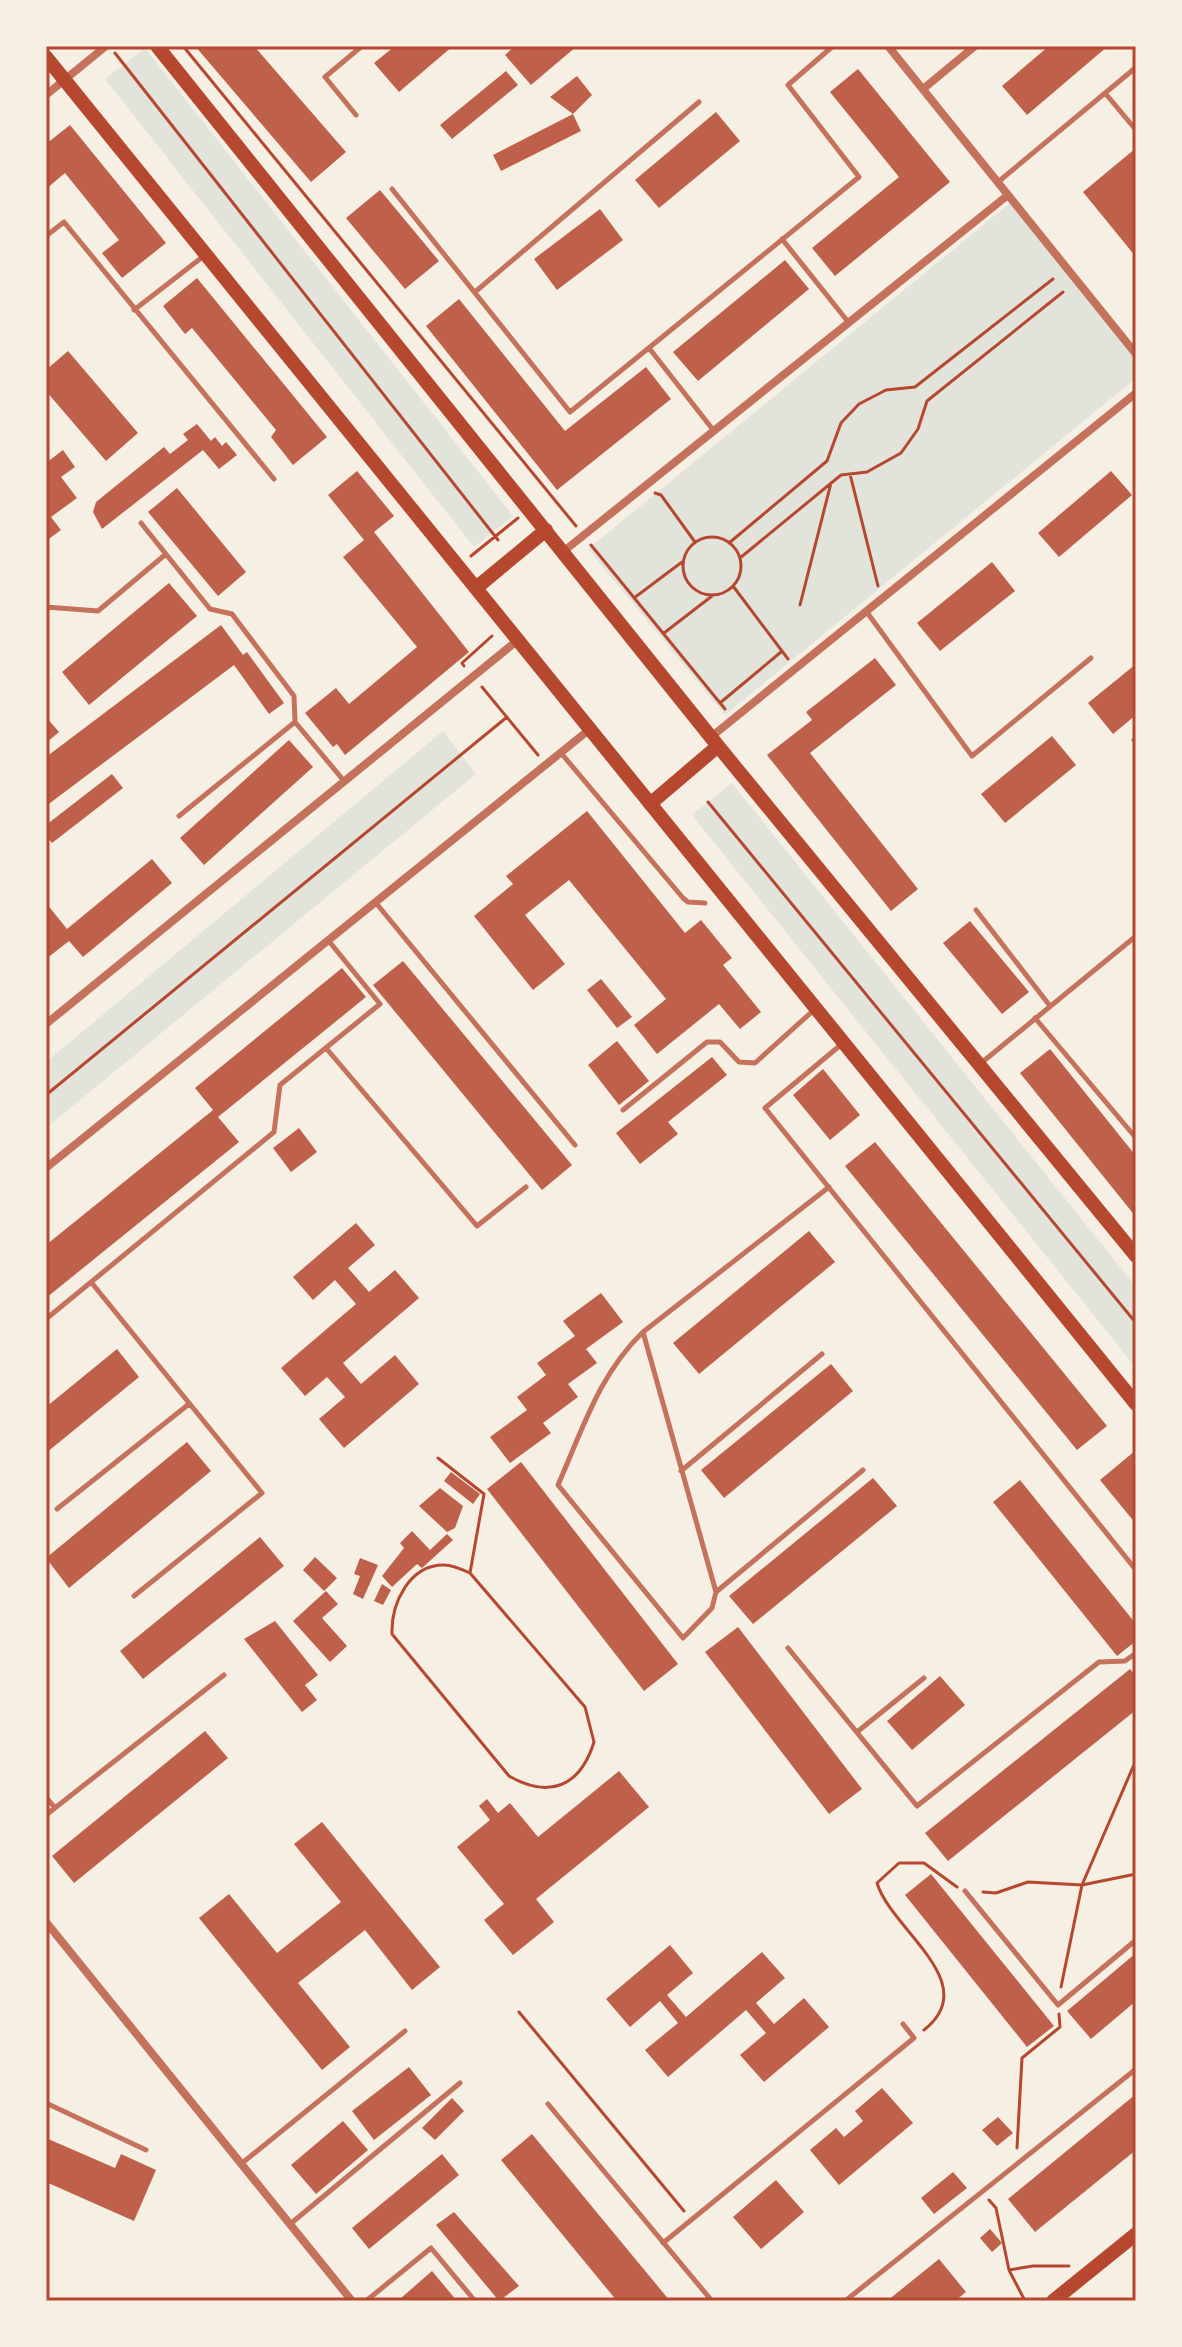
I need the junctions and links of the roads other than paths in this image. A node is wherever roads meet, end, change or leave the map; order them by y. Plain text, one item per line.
1 (108, 46) edge
2 (157, 46) edge
3 (362, 46) edge
4 (833, 46) edge
5 (888, 46) edge
6 (975, 46) edge
7 (46, 57) edge
8 (1134, 69) dead end
9 (65, 80) junction
10 (923, 89) junction
11 (1105, 93) junction
12 (46, 95) edge
13 (699, 102) dead end
14 (356, 115) dead end
15 (1136, 130) edge
16 (998, 182) junction
17 (392, 189) dead end
18 (1008, 195) junction
19 (46, 236) edge
20 (782, 239) junction
21 (205, 254) junction
22 (475, 292) junction
23 (134, 310) junction
24 (849, 323) junction
25 (649, 348) junction
26 (1136, 354) edge
27 (1136, 393) edge
28 (714, 431) junction
29 (274, 479) dead end
30 (141, 523) dead end
31 (546, 530) junction
32 (564, 551) junction
33 (166, 554) junction
34 (476, 588) junction
35 (46, 607) edge
36 (865, 611) junction
37 (518, 640) junction
38 (1091, 658) dead end
39 (295, 722) junction
40 (590, 729) junction
41 (715, 742) junction
42 (560, 752) junction
43 (344, 781) junction
44 (650, 804) junction
45 (179, 816) dead end
46 (375, 902) junction
47 (705, 903) dead end
48 (976, 910) dead end
49 (1136, 936) edge
50 (328, 940) junction
51 (1050, 1006) junction
52 (816, 1007) junction
53 (1035, 1018) junction
54 (47, 1021) edge
55 (844, 1042) junction
56 (326, 1048) junction
57 (979, 1064) junction
58 (623, 1110) dead end
59 (1136, 1138) edge
60 (575, 1145) dead end
61 (46, 1168) edge
62 (526, 1187) dead end
63 (829, 1187) junction
64 (1136, 1256) edge
65 (91, 1282) junction
66 (46, 1319) edge
67 (643, 1332) junction
68 (822, 1354) dead end
69 (189, 1404) junction
70 (1136, 1404) edge
71 (863, 1470) dead end
72 (681, 1471) junction
73 (57, 1509) dead end
74 (1136, 1570) edge
75 (716, 1592) junction
76 (134, 1596) dead end
77 (788, 1648) dead end
78 (1136, 1653) edge
79 (224, 1675) dead end
80 (924, 1678) dead end
81 (857, 1732) junction
82 (46, 1797) edge
83 (55, 1808) junction
84 (46, 1815) edge
85 (965, 1891) dead end
86 (46, 1922) edge
87 (1136, 1940) edge
88 (903, 2024) dead end
89 (405, 2031) dead end
90 (1136, 2069) edge
91 (460, 2083) dead end
92 (46, 2103) edge
93 (548, 2104) dead end
94 (146, 2150) dead end
95 (240, 2164) junction
96 (289, 2226) junction
97 (1136, 2234) edge
98 (663, 2243) junction
99 (352, 2301) edge
100 (366, 2301) edge
101 (475, 2301) edge
102 (712, 2301) edge
103 (845, 2301) edge
104 (1053, 2301) edge

1 - 9 street
2 - 31 main road
3 - 14 lane
4 - 20 lane
5 - 10 street
6 - 10 street
7 - 9 main road
8 - 11 lane
9 - 12 street
9 - 21 main road
10 - 16 street
11 - 15 lane
11 - 16 lane
13 - 22 lane
16 - 18 street
17 - 22 lane
18 - 24 street
18 - 26 street
19 - 23 lane
20 - 24 lane
20 - 25 lane
21 - 23 lane
21 - 34 main road
22 - 25 lane
23 - 29 lane
24 - 28 street
25 - 28 lane
27 - 36 street
28 - 32 street
30 - 33 lane
31 - 32 main road
31 - 34 main road
32 - 41 main road
33 - 35 lane
33 - 39 lane
34 - 37 main road
36 - 38 lane
36 - 41 street
37 - 40 main road
37 - 43 street
39 - 43 lane
39 - 45 lane
40 - 42 street
40 - 44 main road
41 - 44 main road
41 - 57 main road
42 - 46 street
42 - 47 lane
43 - 54 street
44 - 52 main road
46 - 50 street
46 - 60 lane
48 - 51 lane
49 - 51 lane
50 - 56 lane
50 - 61 street
51 - 53 lane
52 - 55 main road
52 - 58 lane
53 - 57 lane
53 - 59 lane
55 - 63 lane
55 - 70 main road
56 - 62 lane
56 - 65 lane
57 - 64 main road
63 - 67 lane
63 - 74 lane
65 - 66 lane
65 - 69 lane
67 - 72 lane
67 - 75 lane
68 - 72 lane
69 - 73 lane
69 - 76 lane
71 - 75 lane
72 - 75 lane
77 - 81 lane
78 - 81 lane
79 - 83 lane
80 - 81 lane
82 - 83 lane
83 - 84 lane
85 - 87 lane
86 - 95 street
88 - 98 lane
89 - 95 lane
90 - 103 lane
91 - 96 lane
92 - 94 lane
93 - 98 lane
95 - 96 street
96 - 99 street
97 - 104 main road
98 - 102 lane
100 - 101 lane

